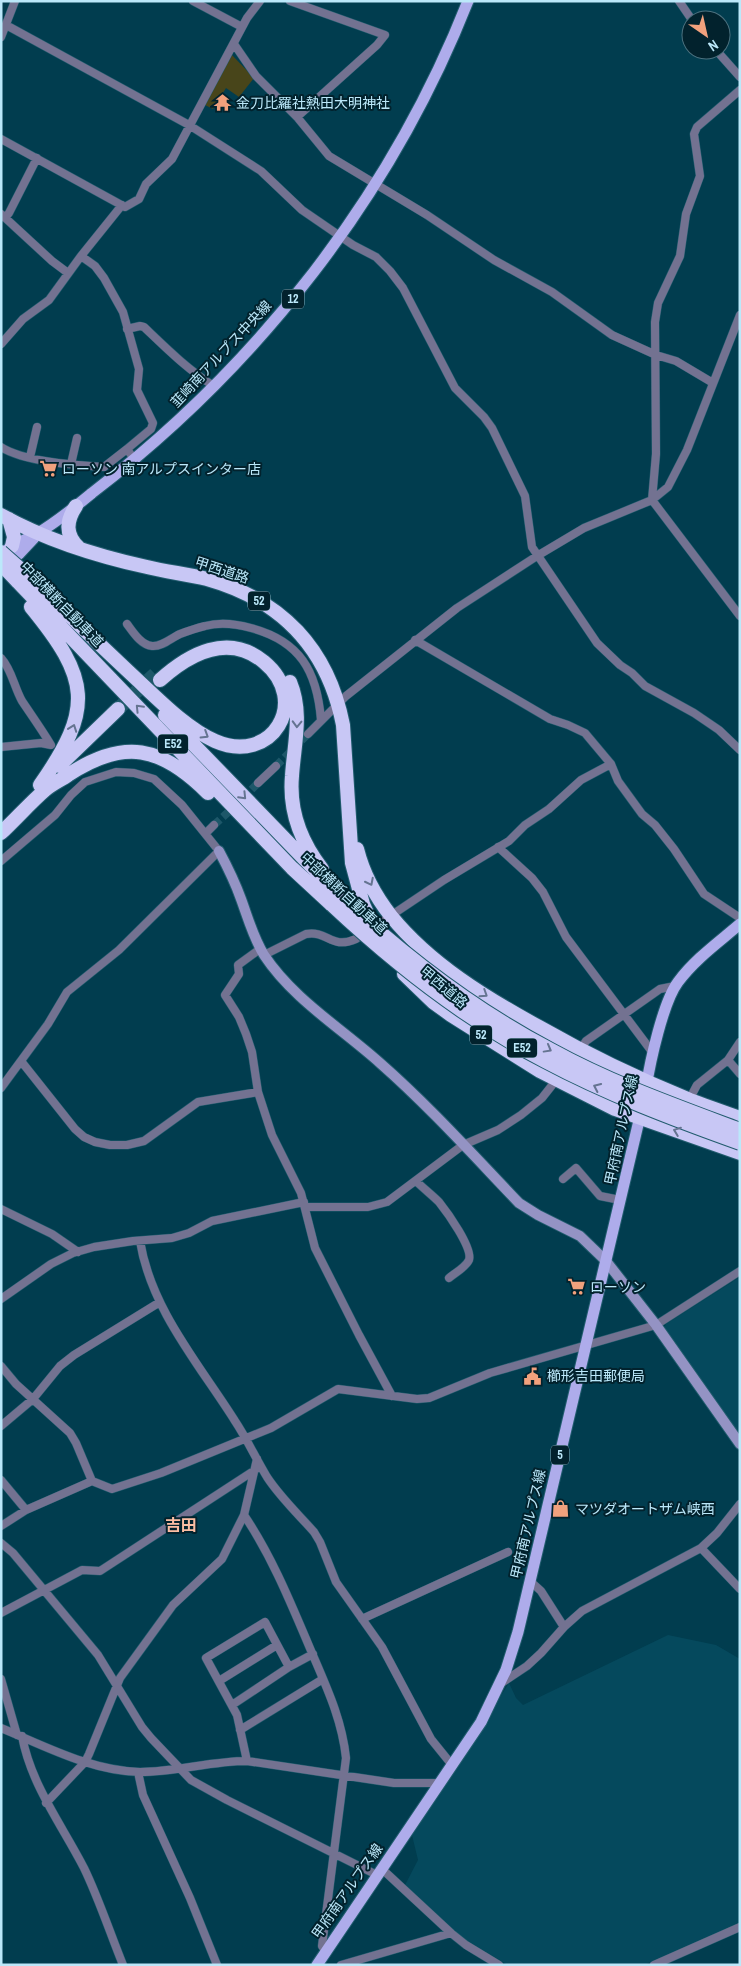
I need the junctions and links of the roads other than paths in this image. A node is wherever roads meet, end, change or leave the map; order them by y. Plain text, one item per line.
1 (15, 1) edge
2 (193, 1) edge
3 (260, 1) edge
4 (290, 1) edge
5 (468, 1) edge
6 (6, 26) junction
7 (242, 27) junction
8 (1, 37) edge
9 (234, 44) junction
10 (725, 60) edge
11 (740, 78) edge
12 (740, 90) edge
13 (297, 117) junction
14 (189, 125) junction
15 (1, 139) edge
16 (36, 158) junction
17 (376, 183) junction
18 (122, 205) junction
19 (3, 216) edge
20 (341, 236) junction
21 (80, 256) junction
22 (68, 273) junction
23 (740, 315) edge
24 (127, 329) junction
25 (1, 344) edge
26 (656, 355) junction
27 (713, 383) junction
28 (214, 386) junction
29 (37, 427) dead end
30 (77, 438) dead end
31 (1, 447) edge
32 (127, 449) junction
33 (30, 457) junction
34 (134, 459) junction
35 (71, 464) junction
36 (652, 500) junction
37 (76, 506) junction
38 (1, 507) edge
39 (5, 517) edge
40 (39, 533) junction
41 (79, 548) junction
42 (4, 551) edge
43 (537, 556) junction
44 (1, 566) edge
45 (1, 572) edge
46 (20, 579) junction
47 (740, 616) edge
48 (128, 624) dead end
49 (415, 640) junction
50 (1, 658) edge
51 (339, 703) junction
52 (120, 713) tunnel mouth
53 (321, 720) junction
54 (308, 734) tunnel mouth
55 (1, 747) edge
56 (740, 750) edge
57 (611, 764) junction
58 (276, 766) tunnel mouth
59 (80, 774) dead end
60 (85, 782) junction
61 (258, 783) tunnel mouth
62 (43, 787) junction
63 (349, 801) junction
64 (1, 823) edge
65 (214, 826) tunnel mouth
66 (1, 833) edge
67 (206, 834) junction
68 (498, 847) junction
69 (219, 851) junction
70 (1, 862) edge
71 (336, 900) junction
72 (390, 915) junction
73 (740, 918) edge
74 (740, 924) edge
75 (373, 927) junction
76 (262, 952) junction
77 (675, 986) junction
78 (624, 1014) junction
79 (740, 1042) edge
80 (580, 1050) junction
81 (653, 1053) junction
82 (728, 1060) junction
83 (21, 1061) junction
84 (740, 1074) edge
85 (557, 1079) junction
86 (647, 1081) junction
87 (1, 1088) edge
88 (258, 1092) junction
89 (689, 1100) junction
90 (640, 1118) junction
91 (740, 1118) edge
92 (740, 1130) edge
93 (740, 1143) edge
94 (463, 1145) junction
95 (740, 1153) edge
96 (563, 1179) dead end
97 (416, 1181) junction
98 (620, 1200) junction
99 (305, 1204) junction
100 (1, 1209) edge
101 (140, 1240) junction
102 (78, 1252) junction
103 (606, 1261) junction
104 (740, 1271) edge
105 (449, 1278) dead end
106 (1, 1299) edge
107 (160, 1302) junction
108 (656, 1325) junction
109 (585, 1345) junction
110 (1, 1366) edge
111 (392, 1396) junction
112 (33, 1399) junction
113 (1, 1426) edge
114 (245, 1439) junction
115 (740, 1444) edge
116 (257, 1459) junction
117 (255, 1470) junction
118 (1, 1480) edge
119 (92, 1481) junction
120 (740, 1504) edge
121 (26, 1510) junction
122 (244, 1515) junction
123 (1, 1526) edge
124 (1, 1543) edge
125 (701, 1548) junction
126 (508, 1552) dead end
127 (530, 1581) junction
128 (740, 1589) edge
129 (44, 1590) junction
130 (1, 1613) edge
131 (362, 1619) junction
132 (564, 1626) junction
133 (277, 1645) junction
134 (313, 1654) junction
135 (289, 1667) junction
136 (1, 1679) edge
137 (323, 1679) junction
138 (219, 1682) junction
139 (116, 1684) junction
140 (500, 1684) junction
141 (232, 1705) junction
142 (1, 1728) edge
143 (240, 1730) junction
144 (20, 1736) junction
145 (246, 1761) junction
146 (84, 1762) junction
147 (452, 1765) junction
148 (181, 1768) junction
149 (138, 1772) junction
150 (344, 1776) junction
151 (439, 1783) junction
152 (46, 1803) junction
153 (334, 1853) junction
154 (380, 1871) junction
155 (739, 1929) edge
156 (451, 1934) junction
157 (325, 1950) junction
158 (123, 1965) edge
159 (217, 1965) edge
160 (317, 1965) edge
161 (341, 1965) edge
162 (499, 1965) edge
163 (654, 1965) edge

1 - 6 street
2 - 7 street
3 - 7 street
4 - 13 street
5 - 17 main road, 韮崎南アルプス中央線 / 12
6 - 8 street
6 - 14 street
7 - 9 street
9 - 13 street
9 - 14 street
10 - 11 street
12 - 26 street
13 - 17 street
14 - 18 street
14 - 20 street
15 - 16 street
16 - 18 street
16 - 19 street
17 - 20 main road, 韮崎南アルプス中央線 / 12
17 - 26 street
18 - 21 street
19 - 22 street
20 - 28 main road, 韮崎南アルプス中央線 / 12
20 - 43 street
21 - 22 street
21 - 24 street
22 - 25 street
23 - 27 street
24 - 28 street
24 - 32 street
26 - 27 street
26 - 36 street
27 - 36 street
28 - 34 main road, 韮崎南アルプス中央線 / 12
29 - 33 street
30 - 35 street
31 - 33 street
32 - 34 street
32 - 35 street
33 - 35 street
34 - 37 main road, 韮崎南アルプス中央線 / 12
36 - 43 street
36 - 47 street
37 - 40 main road, 韮崎南アルプス中央線 / 12
37 - 41 highway
38 - 40 highway, 甲西道路 / 52
39 - 40 highway, 甲西道路 / 52
39 - 42 highway
40 - 41 highway, 甲西道路 / 52
40 - 42 main road, 12
40 - 44 main road, 12
41 - 51 highway, 甲西道路 / 52
42 - 46 highway, 中部横断自動車道 / E52, bridge
43 - 49 street
43 - 56 street
44 - 46 highway, 中部横断自動車道 / E52, bridge
45 - 46 highway
62 -> 46 highway
46 - 71 highway, 中部横断自動車道 / E52
46 -> 71 highway
48 - 53 street
49 - 51 street
49 - 57 street
50 - 55 street
51 - 53 street
51 - 63 highway, 甲西道路 / 52
52 - 62 highway
53 - 54 street
57 - 68 street
57 - 73 street
58 - 61 street
59 - 60 street
60 - 67 street
60 - 70 street
62 - 64 highway
62 - 66 highway
62 - 71 highway
63 -> 72 highway, 甲西道路 / 52
63 - 75 highway, 甲西道路 / 52
65 - 67 street
67 - 69 street
68 - 72 street
68 - 78 street
69 - 76 street
69 - 83 street
71 -> 92 highway, 中部横断自動車道 / E52, bridge
93 -> 71 highway, 中部横断自動車道 / E52, bridge
72 - 75 street
72 -> 80 highway, 甲西道路 / 52
74 - 77 main road, 甲府南アルプス線 / 5
75 - 76 street
75 - 85 highway, 甲西道路 / 52
76 - 88 street
76 - 94 street
77 - 78 street
77 - 81 main road, 甲府南アルプス線 / 5
78 - 80 street
78 - 81 street
79 - 82 street
80 - 86 highway, 甲西道路 / 52
81 - 86 main road, 甲府南アルプス線 / 5
82 - 84 street
82 - 89 street
83 - 87 street
83 - 88 street
85 - 90 highway, 甲西道路 / 52
85 - 94 street
86 - 89 highway, 甲西道路 / 52
86 - 90 main road, 甲府南アルプス線 / 5
88 - 99 street
89 - 91 highway, 甲西道路 / 52
95 -> 90 highway, 甲西道路 / 52
90 - 98 main road, 甲府南アルプス線 / 5
94 - 97 street
94 - 103 street
96 - 98 street
97 - 99 street
97 - 105 street
98 - 103 main road, 甲府南アルプス線 / 5
99 - 101 street
99 - 111 street
100 - 102 street
101 - 102 street
101 - 107 street
102 - 106 street
103 - 108 street
103 - 109 main road, 甲府南アルプス線 / 5
104 - 108 street
107 - 112 street
107 - 114 street
108 - 109 street
108 - 115 street
109 - 111 street
109 - 127 main road, 甲府南アルプス線 / 5
110 - 112 street
111 - 114 street
112 - 113 street
112 - 119 street
114 - 116 street
114 - 119 street
116 - 117 street
116 - 131 street
117 - 122 street
117 - 129 street
118 - 121 street
119 - 121 street
120 - 125 street
121 - 123 street
122 - 134 street
122 - 139 street
124 - 129 street
125 - 128 street
125 - 132 street
126 - 131 street
127 - 132 street
127 - 140 main road, 甲府南アルプス線 / 5
129 - 130 street
129 - 139 street
131 - 147 street
132 - 140 street
133 - 135 street
133 - 138 street
133 - 138 street
134 - 135 street
134 - 137 street
135 - 141 street
136 - 144 street
137 - 143 street
137 - 150 street
138 - 141 street
139 - 146 street
139 - 148 street
140 - 147 main road, 甲府南アルプス線 / 5
141 - 143 street
142 - 144 street
143 - 145 street
144 - 146 street
144 - 152 street
145 - 148 street
145 - 150 street
146 - 149 street
146 - 152 street
147 - 151 main road, 甲府南アルプス線 / 5
148 - 149 street
148 - 153 street
149 - 159 street
150 - 151 street
150 - 153 street
151 - 154 main road, 甲府南アルプス線 / 5
152 - 158 street
153 - 154 street
153 - 157 street
154 - 156 street
154 - 157 main road, 甲府南アルプス線 / 5
155 - 163 street
156 - 161 street
156 - 162 street
157 - 160 main road, 甲府南アルプス線 / 5

